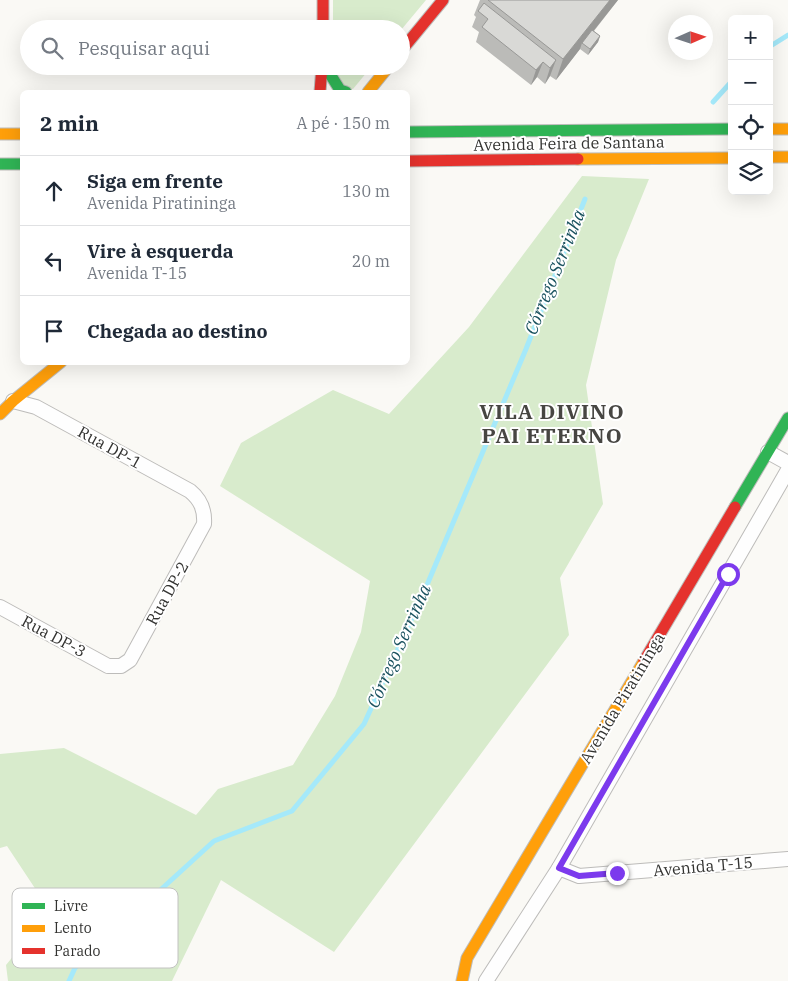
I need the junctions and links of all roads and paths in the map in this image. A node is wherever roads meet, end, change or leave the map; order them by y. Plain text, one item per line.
1 (324, 0) edge
2 (443, 0) edge
3 (323, 20) edge
4 (410, 40) edge
5 (323, 75) edge
6 (330, 75) edge
7 (382, 75) edge
8 (320, 90) edge
9 (340, 90) edge
10 (370, 90) edge
11 (728, 129) edge
12 (773, 129) edge
13 (788, 129) edge
14 (410, 132) edge
15 (0, 134) edge
16 (20, 134) edge
17 (773, 157) edge
18 (788, 157) edge
19 (728, 158) edge
20 (410, 161) edge
21 (0, 164) edge
22 (20, 164) edge
23 (57, 365) edge
24 (14, 401) junction
25 (0, 414) edge
26 (788, 418) edge
27 (768, 452) junction
28 (788, 464) edge
29 (788, 470) edge
30 (200, 503) joint
31 (0, 607) edge
32 (108, 666) joint
33 (788, 859) edge
34 (559, 868) junction
35 (462, 981) edge
36 (486, 981) edge

1 - 3 street
2 - 4 street
5 - 8 street
6 - 9 street
7 - 10 street
11 - 14 street, Avenida Feira de Santana
12 - 13 street
15 - 16 street
17 - 18 street
19 - 20 street, Avenida Feira de Santana
21 - 22 street
23 - 24 street
24 - 25 street
24 - 30 street, Rua DP-1
26 - 27 street, Avenida Piratininga
27 - 28 street
27 - 35 street, Avenida Piratininga
29 - 34 street, Avenida Piratininga
30 - 32 street, Rua DP-2
31 - 32 street, Rua DP-3
33 - 34 street, Avenida T-15
34 - 36 street, Avenida Piratininga

